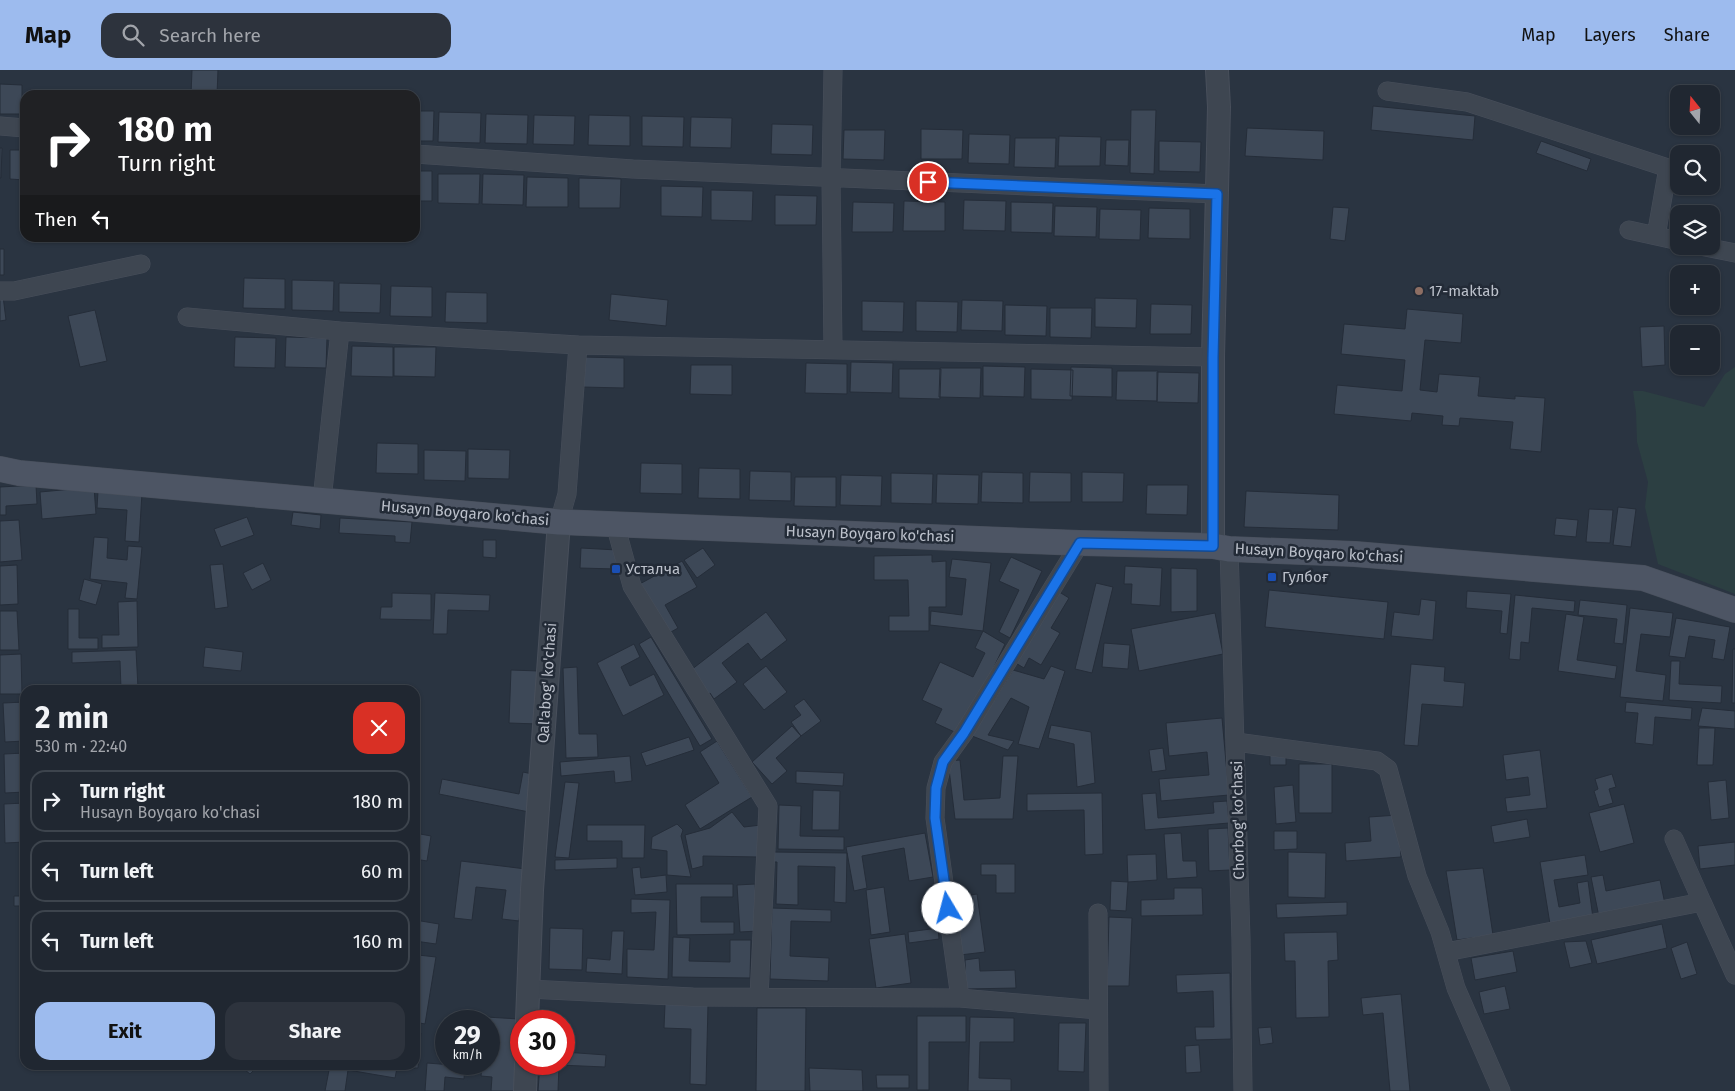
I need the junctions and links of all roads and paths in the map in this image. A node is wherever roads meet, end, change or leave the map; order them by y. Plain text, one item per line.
1 (833, 70) edge
2 (1217, 70) edge
3 (1387, 91) dead end
4 (0, 126) edge
5 (20, 128) edge
6 (420, 154) edge
7 (831, 178) junction
8 (1217, 194) junction
9 (1629, 230) dead end
10 (1656, 236) junction
11 (1670, 240) edge
12 (1720, 251) edge
13 (1735, 254) edge
14 (141, 264) dead end
15 (0, 291) edge
16 (187, 317) dead end
17 (340, 331) junction
18 (578, 345) junction
19 (833, 350) junction
20 (1213, 358) junction
21 (0, 469) edge
22 (322, 500) junction
23 (559, 522) junction
24 (615, 524) junction
25 (1080, 543) junction
26 (1221, 547) junction
27 (1735, 610) edge
28 (1236, 742) junction
29 (1674, 839) dead end
30 (1702, 902) junction
31 (1098, 913) dead end
32 (1446, 952) junction
33 (1735, 976) edge
34 (528, 989) junction
35 (759, 997) junction
36 (960, 998) junction
37 (527, 1010) edge
38 (1098, 1010) junction
39 (526, 1075) edge
40 (525, 1091) edge
41 (1099, 1091) edge
42 (1243, 1091) edge
43 (1502, 1091) edge

1 - 7 street
2 - 8 street
3 - 10 street
4 - 5 street
6 - 7 street
7 - 8 street
7 - 19 street
8 - 20 street
9 - 10 street
10 - 11 street
12 - 13 street
14 - 15 street
16 - 17 street
17 - 18 street
17 - 22 street
18 - 19 street
18 - 23 street, Qal'abog' ko'chasi
19 - 20 street
20 - 26 street
21 - 22 main road, Husayn Boyqaro ko'chasi
22 - 23 main road, Husayn Boyqaro ko'chasi
23 - 24 main road, Husayn Boyqaro ko'chasi
23 - 34 street, Qal'abog' ko'chasi
24 - 25 main road, Husayn Boyqaro ko'chasi
24 - 35 street
25 - 26 main road, Husayn Boyqaro ko'chasi
25 - 36 street
26 - 27 main road, Husayn Boyqaro ko'chasi
26 - 28 street, Сhorbog' ko'chasi
28 - 32 street
28 - 42 street, Сhorbog' ko'chasi
29 - 30 street
30 - 32 street
30 - 33 street
31 - 38 street
32 - 43 street
34 - 35 street
34 - 37 street, Qal'abog' ko'chasi
35 - 36 street
36 - 38 street
38 - 41 street
39 - 40 street

